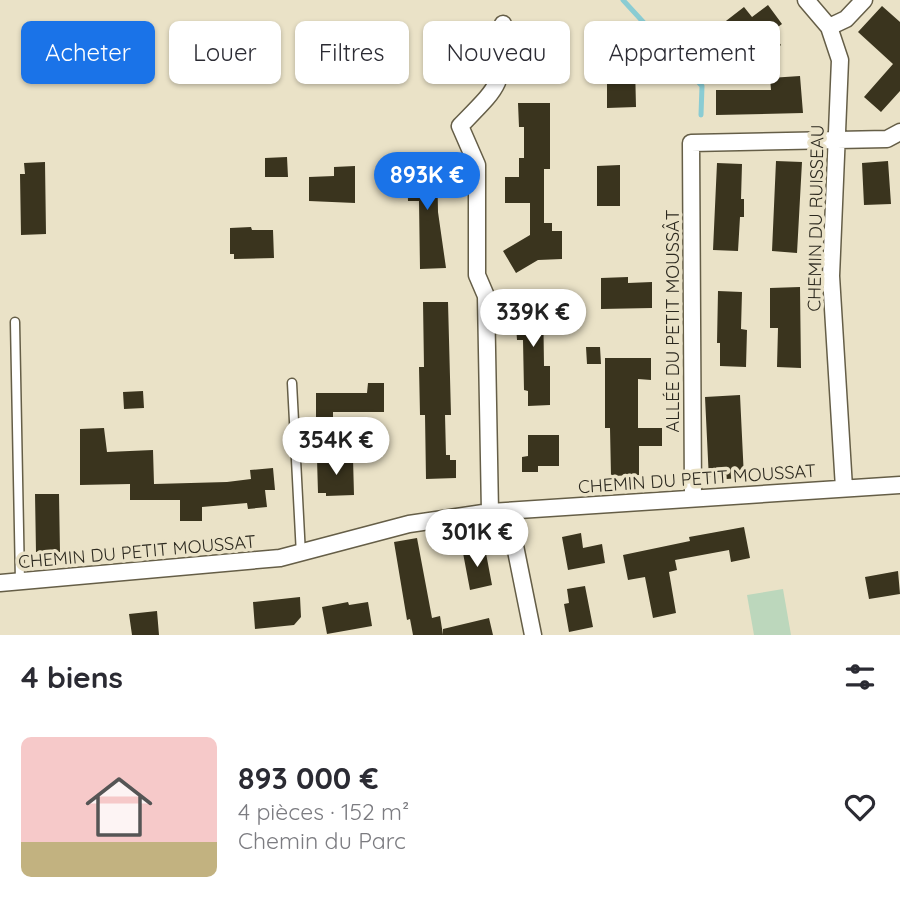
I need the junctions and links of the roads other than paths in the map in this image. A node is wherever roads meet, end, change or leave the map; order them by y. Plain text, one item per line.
1 (806, 0) edge
2 (864, 0) edge
3 (829, 27) junction
4 (498, 84) edge
5 (900, 132) edge
6 (837, 141) junction
7 (15, 322) dead end
8 (292, 383) dead end
9 (900, 485) edge
10 (844, 488) junction
11 (693, 498) junction
12 (508, 511) junction
13 (490, 512) junction
14 (300, 555) junction
15 (20, 582) junction
16 (0, 583) edge
17 (533, 635) edge

1 - 3 street, CHEMIN DU RUISSEAU
2 - 3 street
3 - 6 street, CHEMIN DU RUISSEAU
4 - 13 street
5 - 6 street
6 - 10 street, CHEMIN DU RUISSEAU
6 - 11 street, ALLÉE DU PETIT MOUSSÂT
7 - 15 lane
8 - 14 lane
9 - 10 street, CHEMIN DU PETIT MOUSSAT
10 - 11 street, CHEMIN DU PETIT MOUSSAT
11 - 12 street, CHEMIN DU PETIT MOUSSAT
12 - 13 street, CHEMIN DU PETIT MOUSSAT
12 - 17 street
13 - 14 street, CHEMIN DU PETIT MOUSSAT
14 - 15 street, CHEMIN DU PETIT MOUSSAT
15 - 16 street, CHEMIN DU PETIT MOUSSAT

